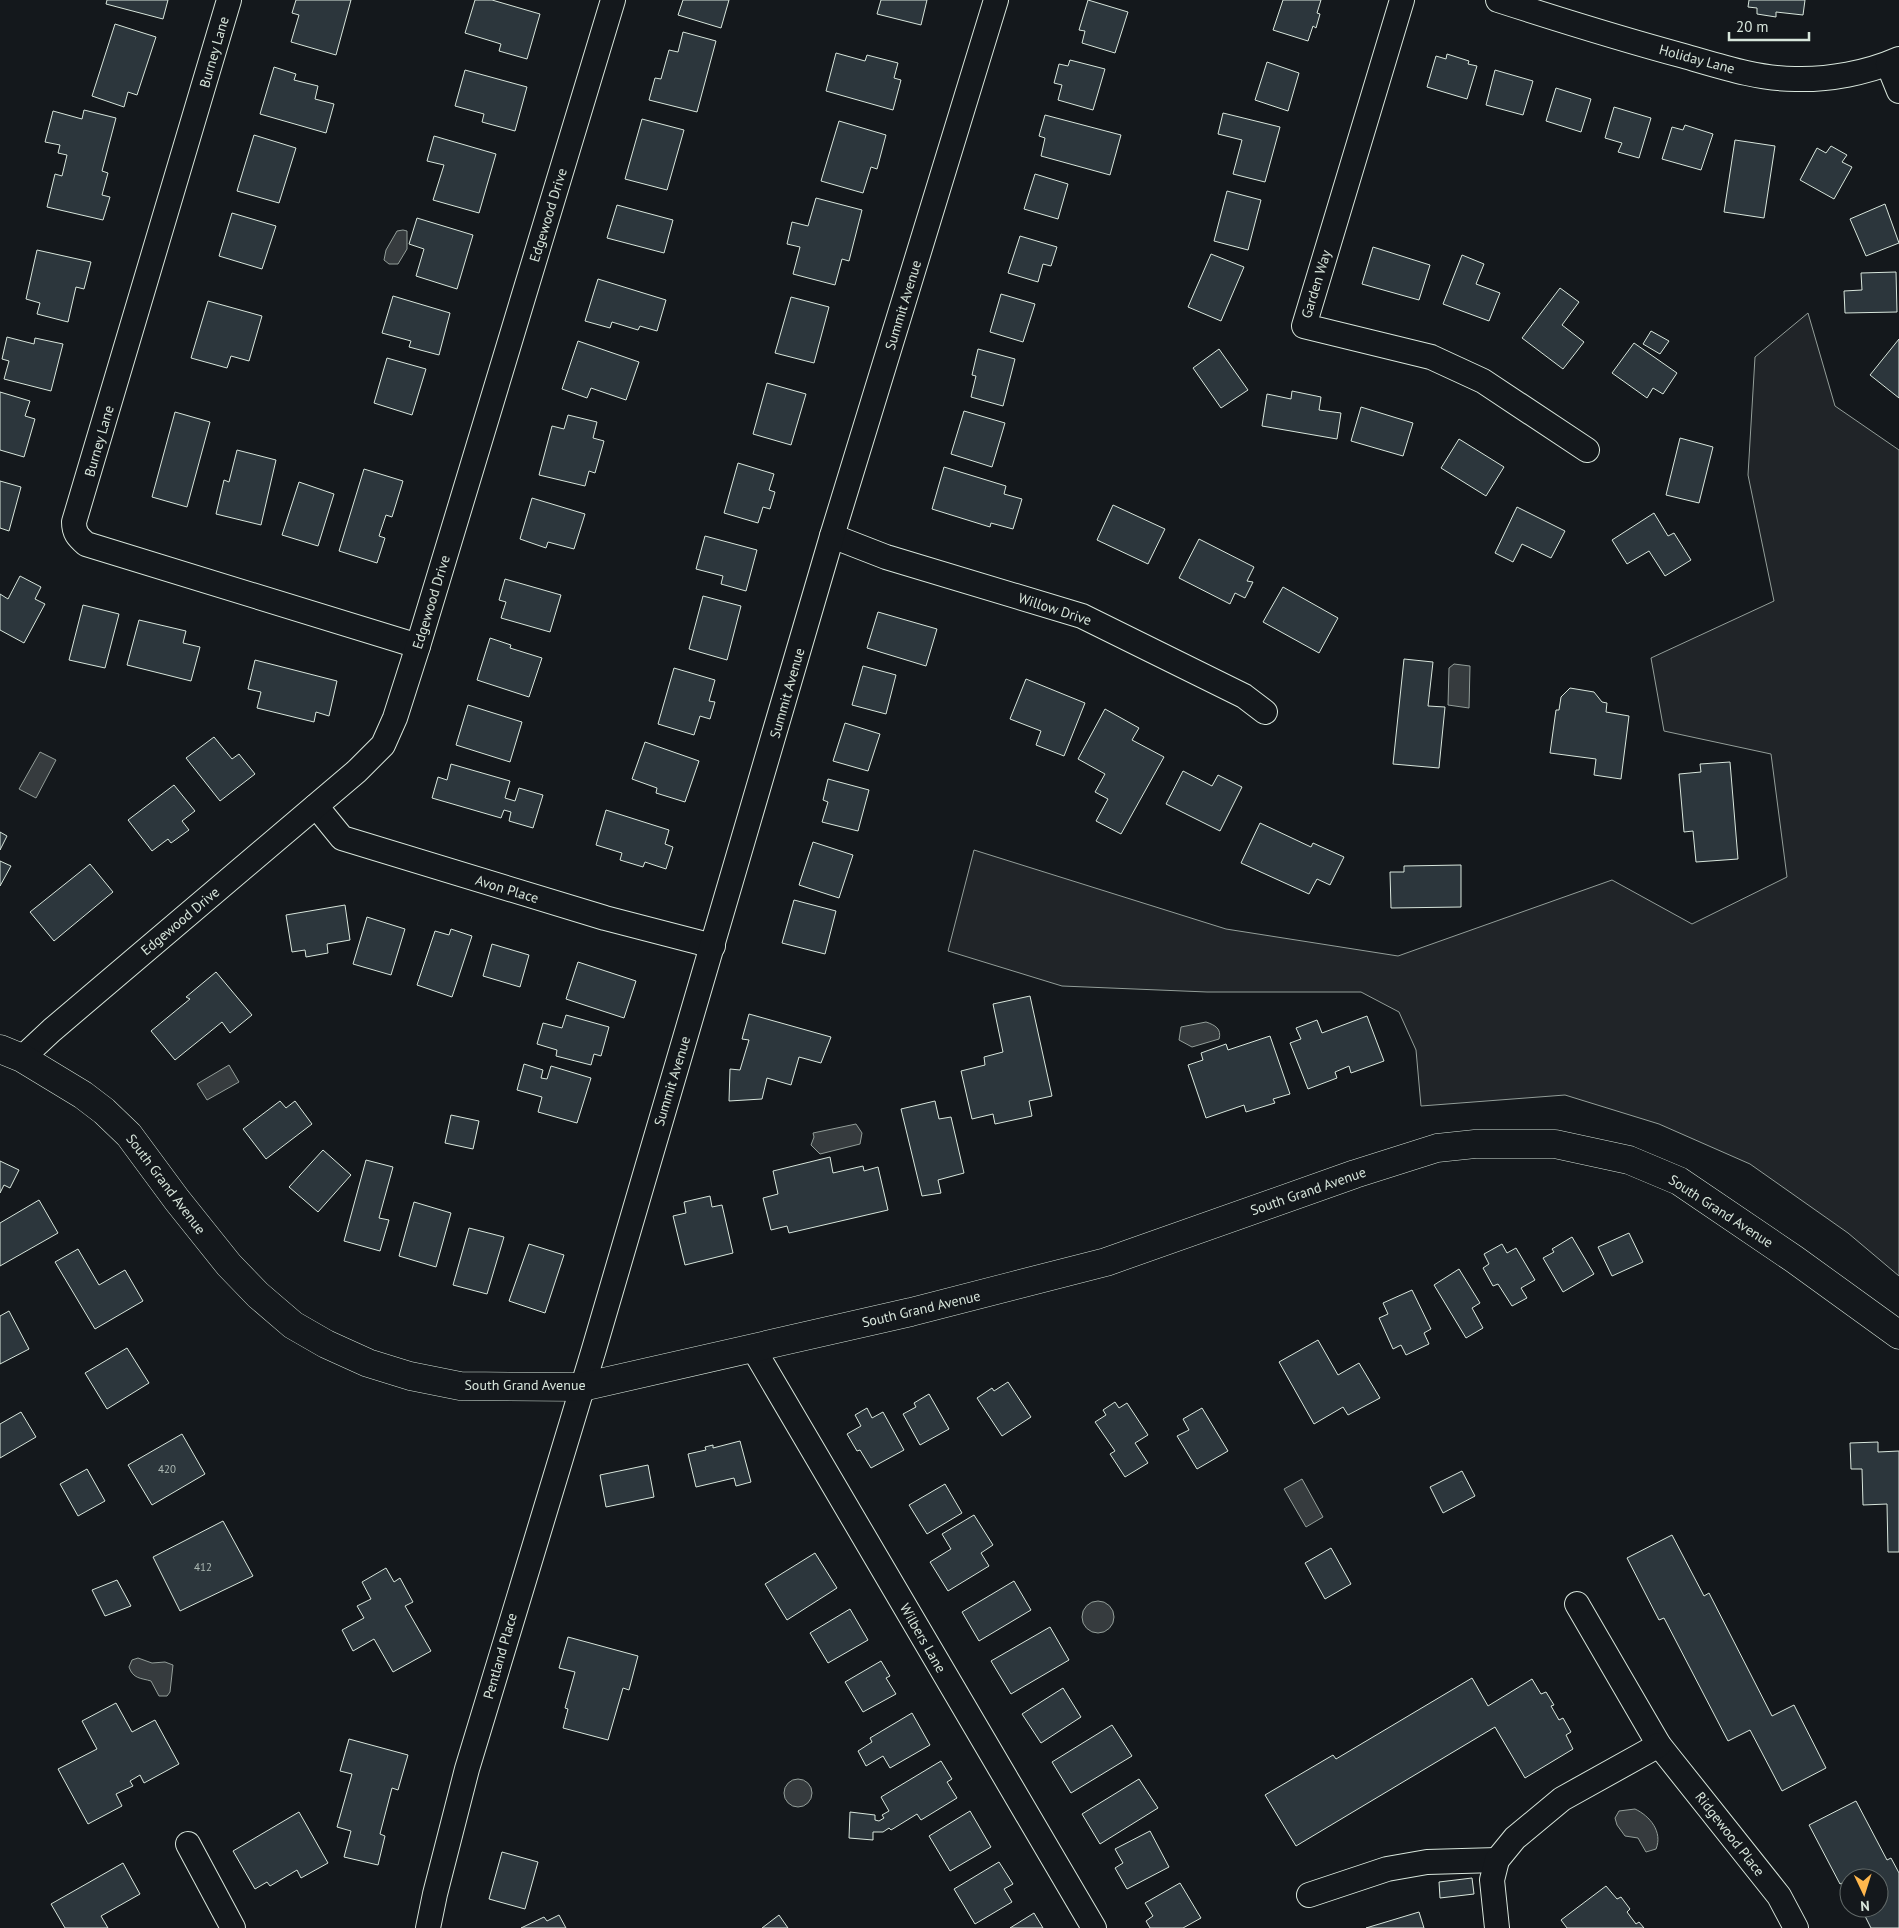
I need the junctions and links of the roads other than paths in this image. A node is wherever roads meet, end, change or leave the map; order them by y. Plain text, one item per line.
1 (229, 0) edge
2 (612, 0) edge
3 (996, 0) edge
4 (1402, 0) edge
5 (1498, 0) edge
6 (1893, 62) edge
7 (1899, 91) edge
8 (1587, 450) dead end
9 (832, 536) junction
10 (418, 646) junction
11 (1265, 712) dead end
12 (316, 806) junction
13 (712, 946) junction
14 (11, 1053) edge
15 (1899, 1335) edge
16 (753, 1348) junction
17 (582, 1387) junction
18 (1578, 1604) dead end
19 (1659, 1745) junction
20 (188, 1844) dead end
21 (1497, 1860) junction
22 (1309, 1895) dead end
23 (233, 1928) edge
24 (428, 1928) edge
25 (1094, 1928) edge
26 (1497, 1928) edge
27 (1796, 1928) edge

1 - 10 street, Burney Lane
2 - 10 street, Edgewood Drive
3 - 9 street, Summit Avenue
4 - 8 street, Garden Way
5 - 6 street, Holiday Lane
6 - 7 street
9 - 11 street, Willow Drive
9 - 13 street, Summit Avenue
10 - 12 street, Edgewood Drive
12 - 13 street, Avon Place
12 - 14 street, Edgewood Drive
13 - 17 street, Summit Avenue
14 - 17 main road, South Grand Avenue
15 - 16 main road, South Grand Avenue
16 - 17 main road, South Grand Avenue
16 - 25 street, Wilbers Lane
17 - 24 street, Pentland Place
18 - 19 street, Ridgewood Place
19 - 21 street
19 - 27 street, Ridgewood Place
20 - 23 street
21 - 22 street
21 - 26 street

